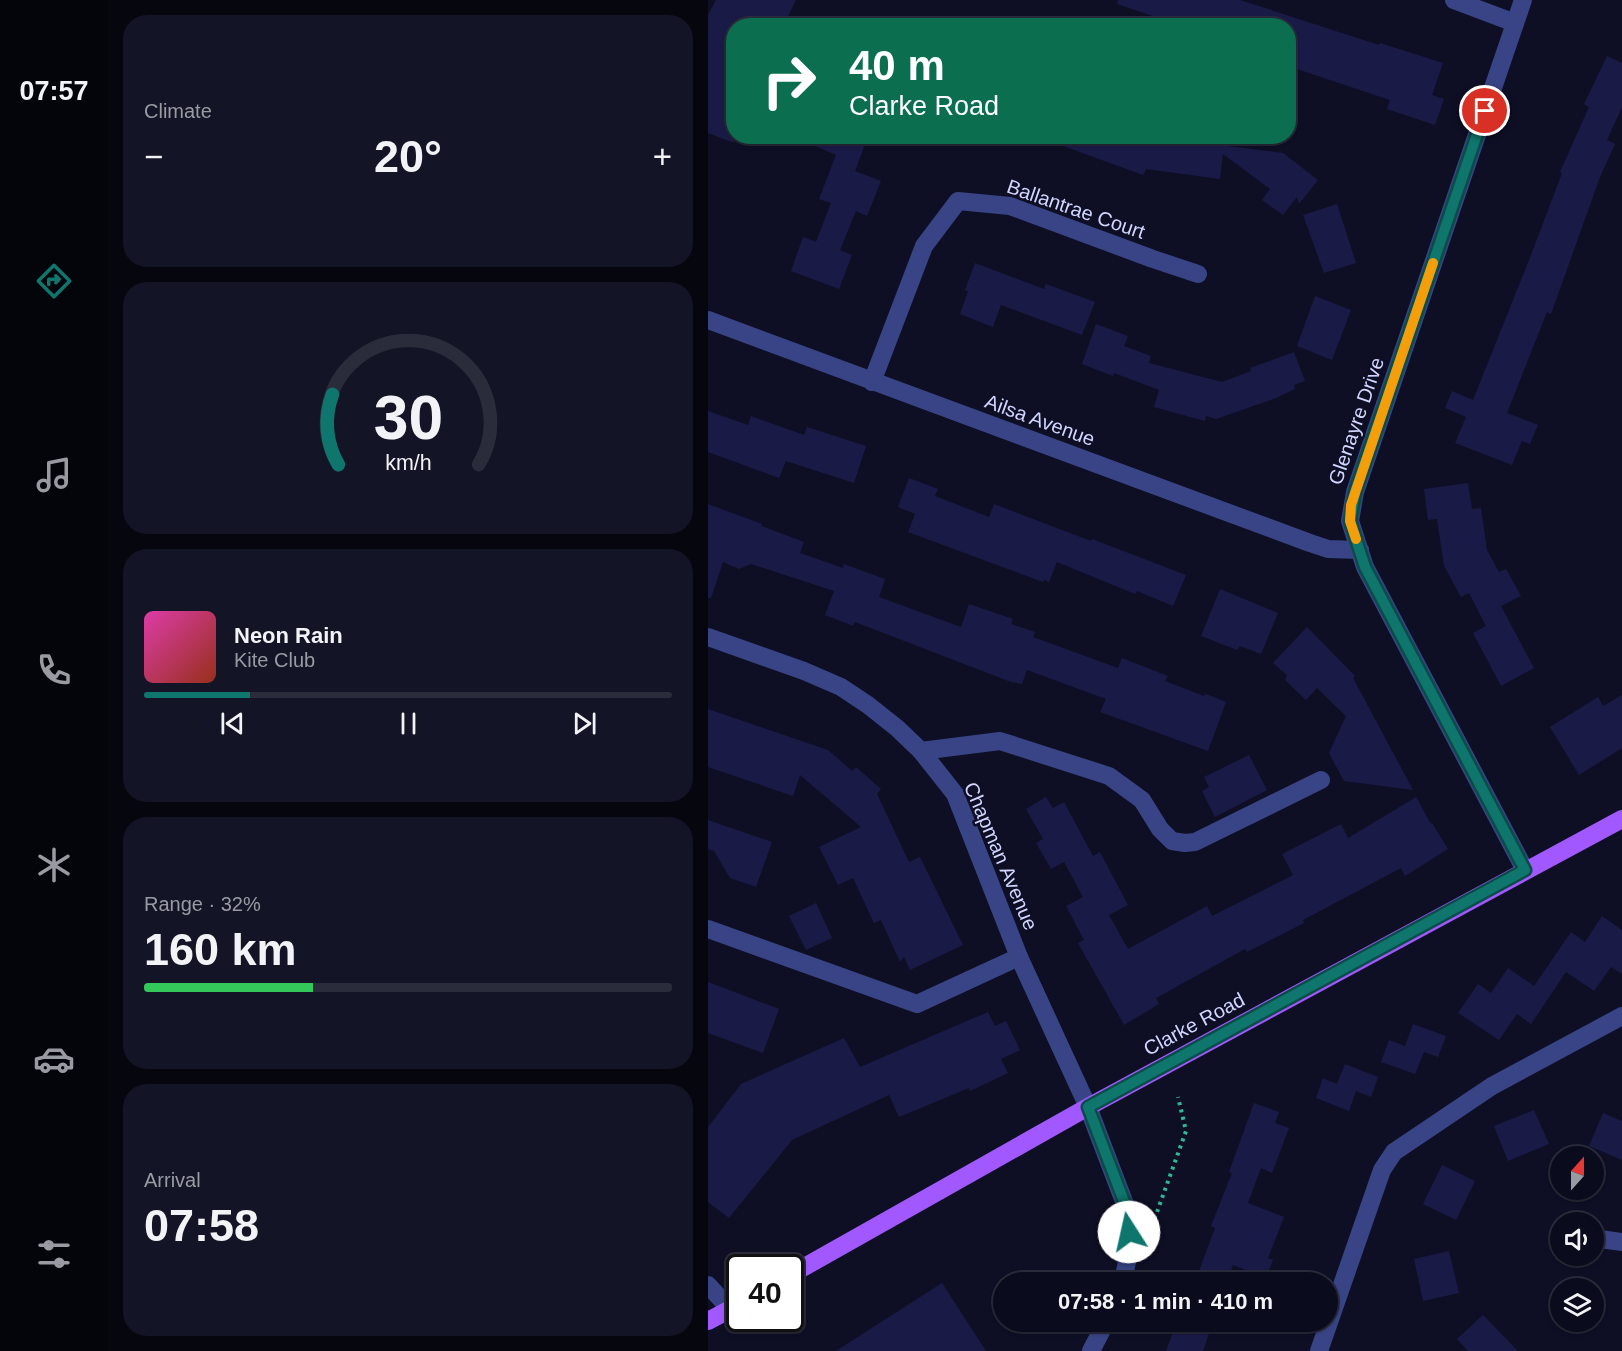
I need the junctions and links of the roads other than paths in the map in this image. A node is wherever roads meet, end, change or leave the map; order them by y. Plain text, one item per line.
1 (1454, 0) edge
2 (1522, 0) edge
3 (1515, 23) junction
4 (1198, 274) dead end
5 (708, 320) edge
6 (872, 382) junction
7 (1360, 550) junction
8 (708, 637) edge
9 (921, 751) junction
10 (1321, 780) dead end
11 (1622, 819) edge
12 (1525, 870) junction
13 (708, 929) edge
14 (1019, 957) junction
15 (1622, 1016) edge
16 (1088, 1107) junction
17 (1604, 1240) edge
18 (1622, 1242) edge
19 (804, 1267) edge
20 (1125, 1272) edge
21 (708, 1285) edge
22 (726, 1299) edge
23 (726, 1311) edge
24 (708, 1321) edge
25 (1101, 1332) edge
26 (1326, 1349) edge
27 (1091, 1351) edge

1 - 3 street
2 - 3 street, Glenayre Drive
3 - 7 street, Glenayre Drive
4 - 6 street, Ballantrae Court
5 - 6 street, Ailsa Avenue
6 - 7 street, Ailsa Avenue
7 - 12 street, Glenayre Drive
8 - 9 street, Chapman Avenue
9 - 10 street
9 - 14 street, Chapman Avenue
11 - 12 main road, Clarke Road
12 - 16 main road, Clarke Road
13 - 14 street
14 - 16 street, Chapman Avenue
15 - 26 street
16 - 19 main road, Clarke Road
16 - 20 street, Chapman Avenue
17 - 18 street
21 - 22 street
23 - 24 main road
25 - 27 street

